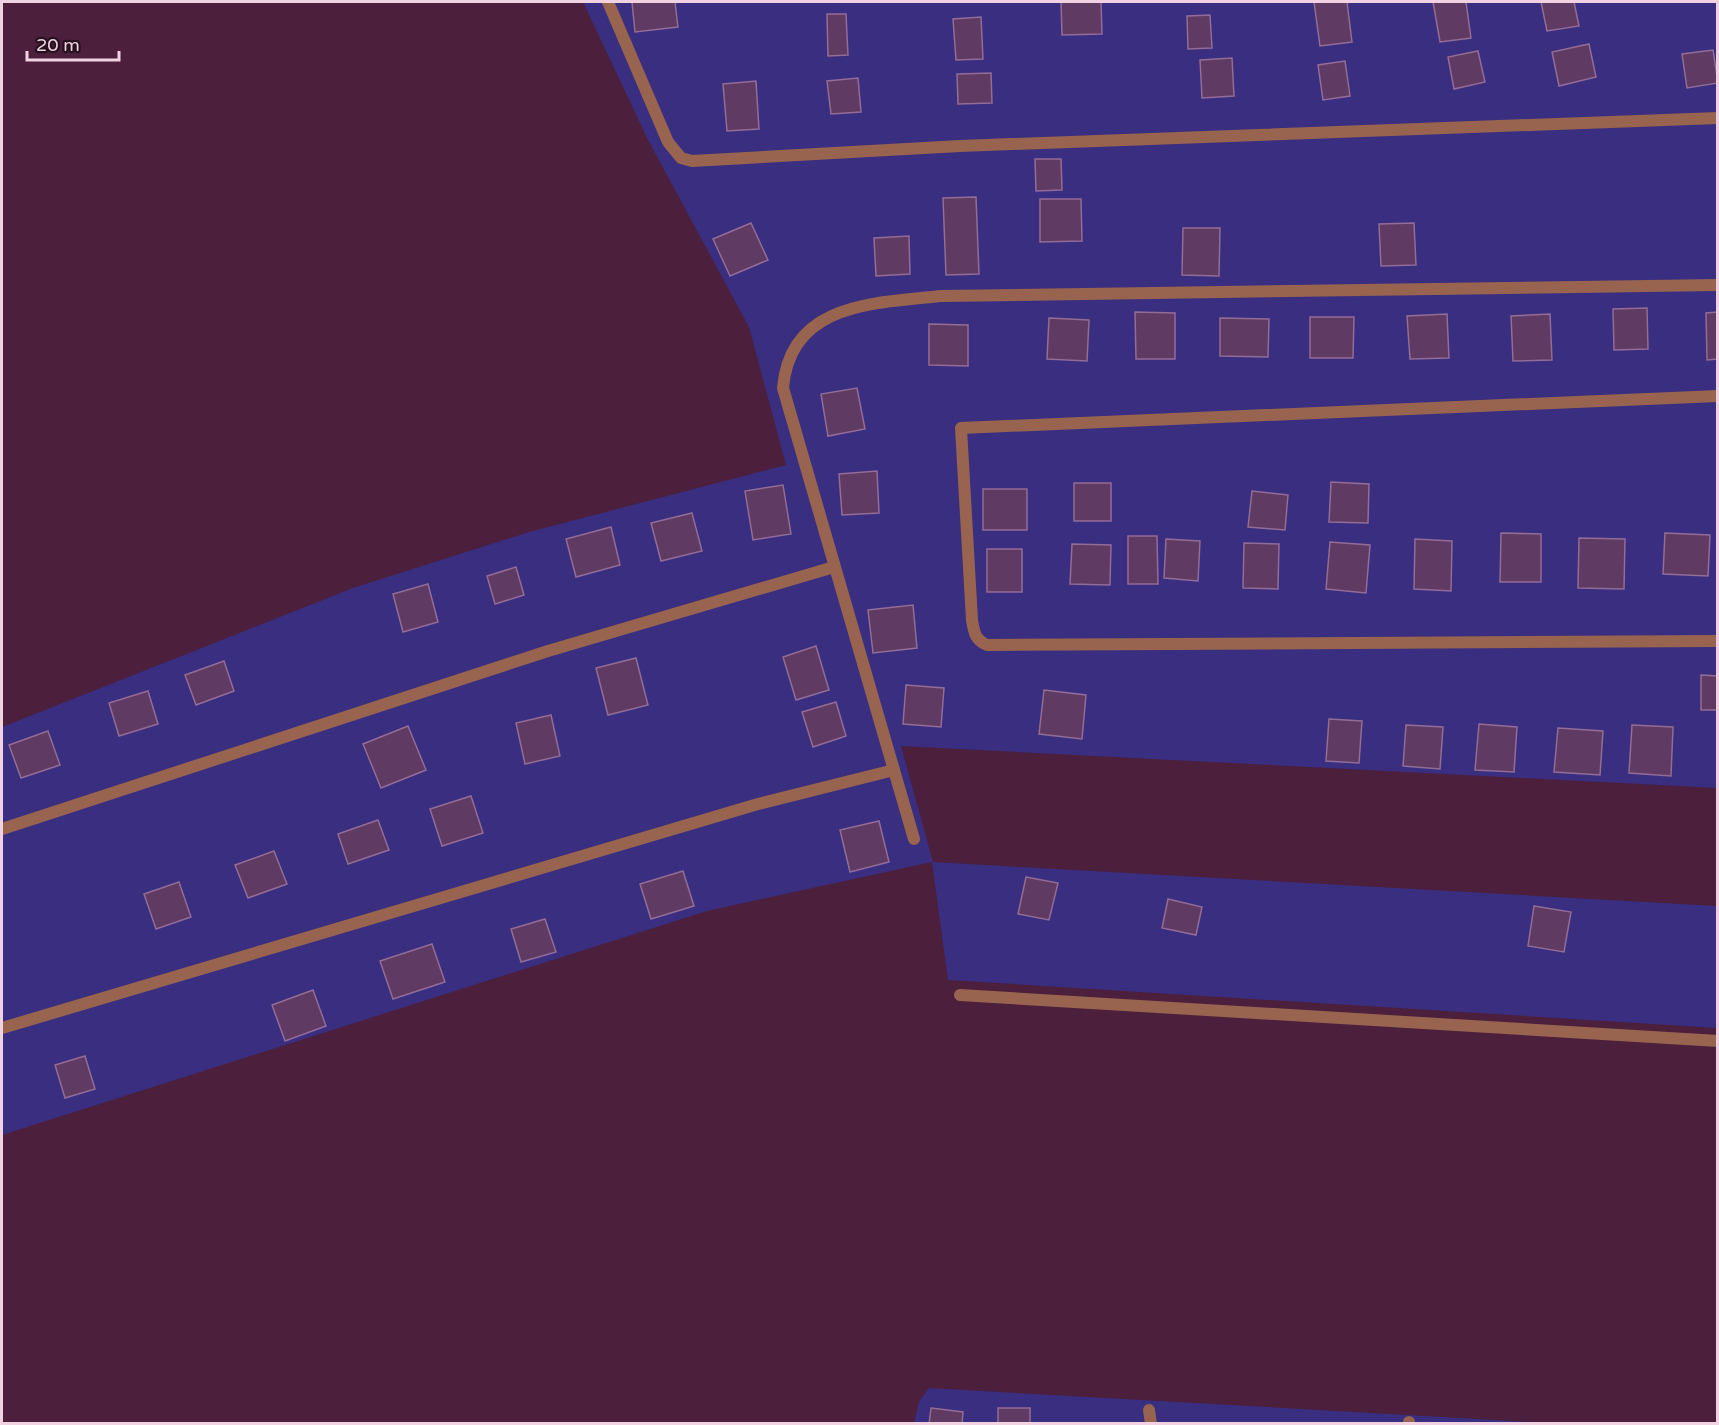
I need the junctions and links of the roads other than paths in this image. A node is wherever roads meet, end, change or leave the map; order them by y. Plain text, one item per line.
1 (608, 2) edge
2 (1718, 118) edge
3 (1718, 285) edge
4 (1718, 396) edge
5 (834, 567) junction
6 (1718, 641) edge
7 (894, 770) junction
8 (2, 829) edge
9 (914, 840) dead end
10 (960, 995) dead end
11 (2, 1028) edge
12 (1718, 1041) edge
13 (1149, 1410) dead end
14 (1151, 1424) edge

1 - 2 lane
3 - 5 lane
4 - 6 lane
5 - 7 lane
5 - 8 lane
7 - 9 lane
7 - 11 lane
10 - 12 lane
13 - 14 lane

